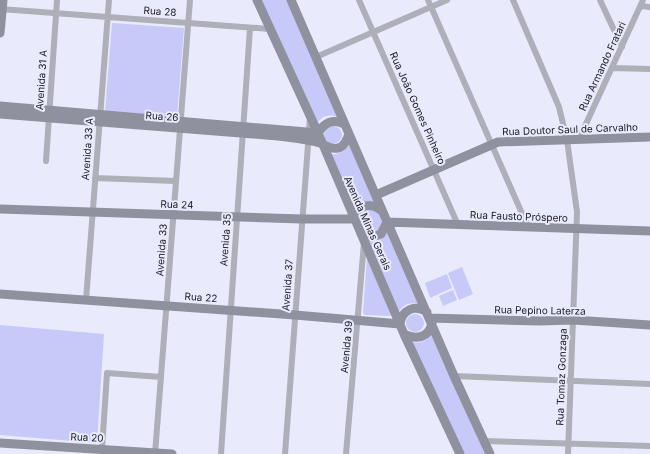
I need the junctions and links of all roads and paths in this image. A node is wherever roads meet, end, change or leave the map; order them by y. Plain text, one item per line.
1 (57, 0) edge
2 (109, 0) edge
3 (190, 0) edge
4 (257, 0) edge
5 (291, 0) edge
6 (359, 0) edge
7 (428, 0) edge
8 (447, 0) edge
9 (513, 0) edge
10 (600, 0) edge
11 (642, 3) edge
12 (2, 6) edge
13 (650, 6) edge
14 (431, 7) junction
15 (56, 13) junction
16 (107, 17) junction
17 (188, 23) junction
18 (250, 28) junction
19 (270, 29) junction
20 (373, 32) junction
21 (0, 33) edge
22 (622, 47) junction
23 (316, 57) junction
24 (612, 68) junction
25 (650, 69) edge
26 (0, 106) edge
27 (0, 114) edge
28 (49, 115) junction
29 (100, 119) junction
30 (344, 124) junction
31 (180, 125) junction
32 (243, 130) junction
33 (349, 134) junction
34 (311, 135) junction
35 (650, 138) edge
36 (567, 140) junction
37 (579, 140) junction
38 (322, 143) junction
39 (492, 144) junction
40 (46, 161) dead end
41 (434, 170) junction
42 (95, 178) junction
43 (176, 181) junction
44 (376, 195) junction
45 (0, 209) edge
46 (382, 211) junction
47 (93, 212) junction
48 (174, 215) junction
49 (237, 217) junction
50 (302, 219) junction
51 (354, 219) junction
52 (387, 222) junction
53 (458, 225) junction
54 (528, 227) junction
55 (576, 229) junction
56 (650, 231) edge
57 (363, 238) junction
58 (0, 294) edge
59 (86, 300) junction
60 (167, 305) junction
61 (231, 310) junction
62 (295, 315) junction
63 (429, 318) junction
64 (358, 320) junction
65 (573, 320) junction
66 (400, 324) junction
67 (650, 325) edge
68 (404, 334) junction
69 (454, 376) junction
70 (161, 377) junction
71 (571, 381) junction
72 (650, 384) edge
73 (484, 441) junction
74 (0, 443) edge
75 (568, 443) junction
76 (650, 446) edge
77 (102, 449) junction
78 (155, 453) edge
79 (172, 454) edge
80 (220, 454) edge
81 (285, 454) edge
82 (346, 454) edge
83 (460, 454) edge
84 (490, 454) edge
85 (568, 454) edge

1 - 15 street, Avenida 31 A
2 - 16 street, Avenida 33 A
3 - 17 street, Avenida 33
4 - 19 street, Avenida Minas Gerais
5 - 23 street, Avenida Minas Gerais
6 - 20 street, Rua João Gomes Pinheiro
7 - 14 street
8 - 14 street
9 - 36 street, Rua Tomaz Gonzaga
10 - 22 street
11 - 13 street
11 - 22 street, Rua Armando Fratari
12 - 15 street, Rua 28
12 - 21 street
14 - 20 street
14 - 39 street
15 - 16 street, Rua 28
15 - 28 street, Avenida 31 A
16 - 17 street, Rua 28
16 - 29 street, Avenida 33 A
17 - 18 street, Rua 28
17 - 31 street, Avenida 33
18 - 19 street, Rua 28
18 - 32 street, Avenida 35
19 - 34 street, Avenida Minas Gerais
20 - 23 street
20 - 41 street, Rua João Gomes Pinheiro
22 - 24 street, Rua Armando Fratari
23 - 30 street, Avenida Minas Gerais
24 - 25 street
24 - 37 street, Rua Armando Fratari
26 - 27 street, Rua 26
26 - 28 street, Rua 26
27 - 28 street, Rua 26
28 - 29 street, Rua 26
28 - 40 street, Avenida 31 A
29 - 31 street, Rua 26
29 - 42 street, Avenida 33 A
30 - 33 street, Avenida Minas Gerais
30 - 34 street
31 - 32 street, Rua 26
31 - 43 street, Avenida 33
32 - 34 street, Rua 26
32 - 49 street, Avenida 35
33 - 38 street
33 - 44 street, Avenida Minas Gerais
34 - 38 street, Avenida Minas Gerais
34 - 50 street, Avenida 37
35 - 37 street, Rua Doutor Saul de Carvalho
36 - 37 street, Rua Doutor Saul de Carvalho
36 - 39 street, Rua Doutor Saul de Carvalho
36 - 55 street, Rua Tomaz Gonzaga
38 - 51 street, Avenida Minas Gerais
39 - 41 street, Rua Doutor Saul de Carvalho
39 - 54 street
41 - 44 street, Rua Doutor Saul de Carvalho
41 - 53 street, Rua João Gomes Pinheiro
42 - 43 street
42 - 47 street, Avenida 33 A
43 - 48 street, Avenida 33
44 - 46 street, Avenida Minas Gerais
45 - 47 street, Rua 24
46 - 51 street
46 - 52 street, Avenida Minas Gerais
47 - 48 street, Rua 24
47 - 59 street, Avenida 33 A
48 - 49 street, Rua 24
48 - 60 street, Avenida 33
49 - 50 street, Rua 24
49 - 61 street, Avenida 35
50 - 51 street, Rua 24
50 - 62 street, Avenida 37
51 - 57 street, Avenida Minas Gerais
52 - 53 street, Rua Fausto Próspero
52 - 57 street
52 - 63 street, Avenida Minas Gerais
53 - 54 street, Rua Fausto Próspero
54 - 55 street, Rua Fausto Próspero
55 - 56 street, Rua Fausto Próspero
55 - 65 street, Rua Tomaz Gonzaga
57 - 64 street, Avenida 39
57 - 66 street, Avenida Minas Gerais
58 - 59 street, Rua 22
59 - 60 street, Rua 22
60 - 61 street, Rua 22
60 - 70 street, Avenida 33
61 - 62 street, Rua 22
61 - 80 street, Avenida 35
62 - 64 street, Rua 22
62 - 81 street, Avenida 37
63 - 65 street, Rua Pepino Laterza
63 - 66 street
63 - 68 street
63 - 69 street, Avenida Minas Gerais
64 - 66 street, Rua 22
64 - 82 street, Avenida 39
65 - 67 street, Rua Pepino Laterza
65 - 71 street, Rua Tomaz Gonzaga
66 - 68 street, Avenida Minas Gerais
68 - 83 street, Avenida Minas Gerais
69 - 71 street
69 - 73 street, Avenida Minas Gerais
70 - 77 street
70 - 78 street, Avenida 33
71 - 72 street
71 - 75 street, Rua Tomaz Gonzaga
73 - 75 street
73 - 84 street, Avenida Minas Gerais
74 - 77 street, Rua 20
75 - 76 street
75 - 85 street, Rua Tomaz Gonzaga
77 - 78 street, Rua 20
78 - 79 street, Rua 20

